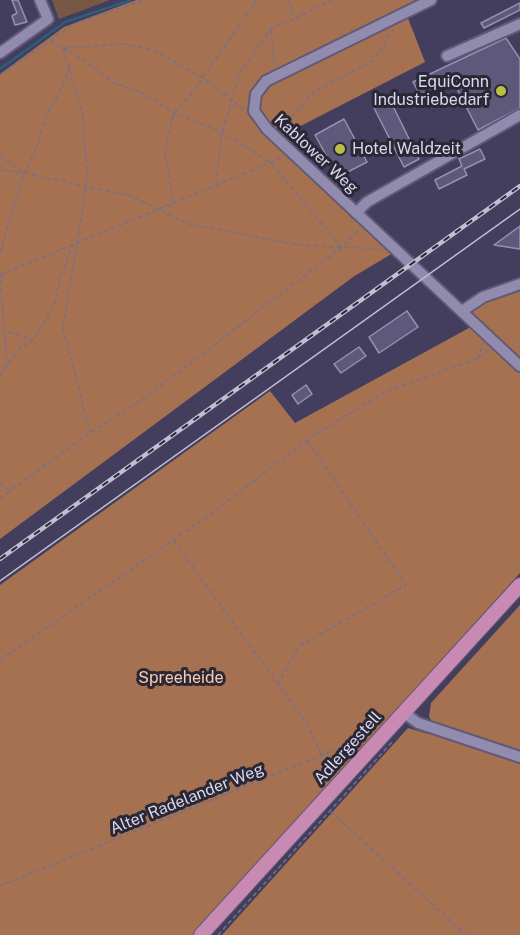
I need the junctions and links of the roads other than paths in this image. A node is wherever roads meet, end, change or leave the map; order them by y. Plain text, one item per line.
1 (40, 0) edge
2 (431, 0) edge
3 (520, 24) edge
4 (0, 53) edge
5 (447, 56) dead end
6 (520, 115) edge
7 (356, 213) junction
8 (520, 284) edge
9 (462, 311) junction
10 (520, 366) edge
11 (520, 585) edge
12 (403, 712) junction
13 (520, 757) edge
14 (201, 935) edge

1 - 4 street
2 - 7 street, Kablower Weg
3 - 5 street
6 - 7 street
7 - 9 street, Kablower Weg
8 - 9 street
9 - 10 street, Kablower Weg
11 - 12 main road, Adlergestell
12 - 13 street
12 - 14 main road, Adlergestell

